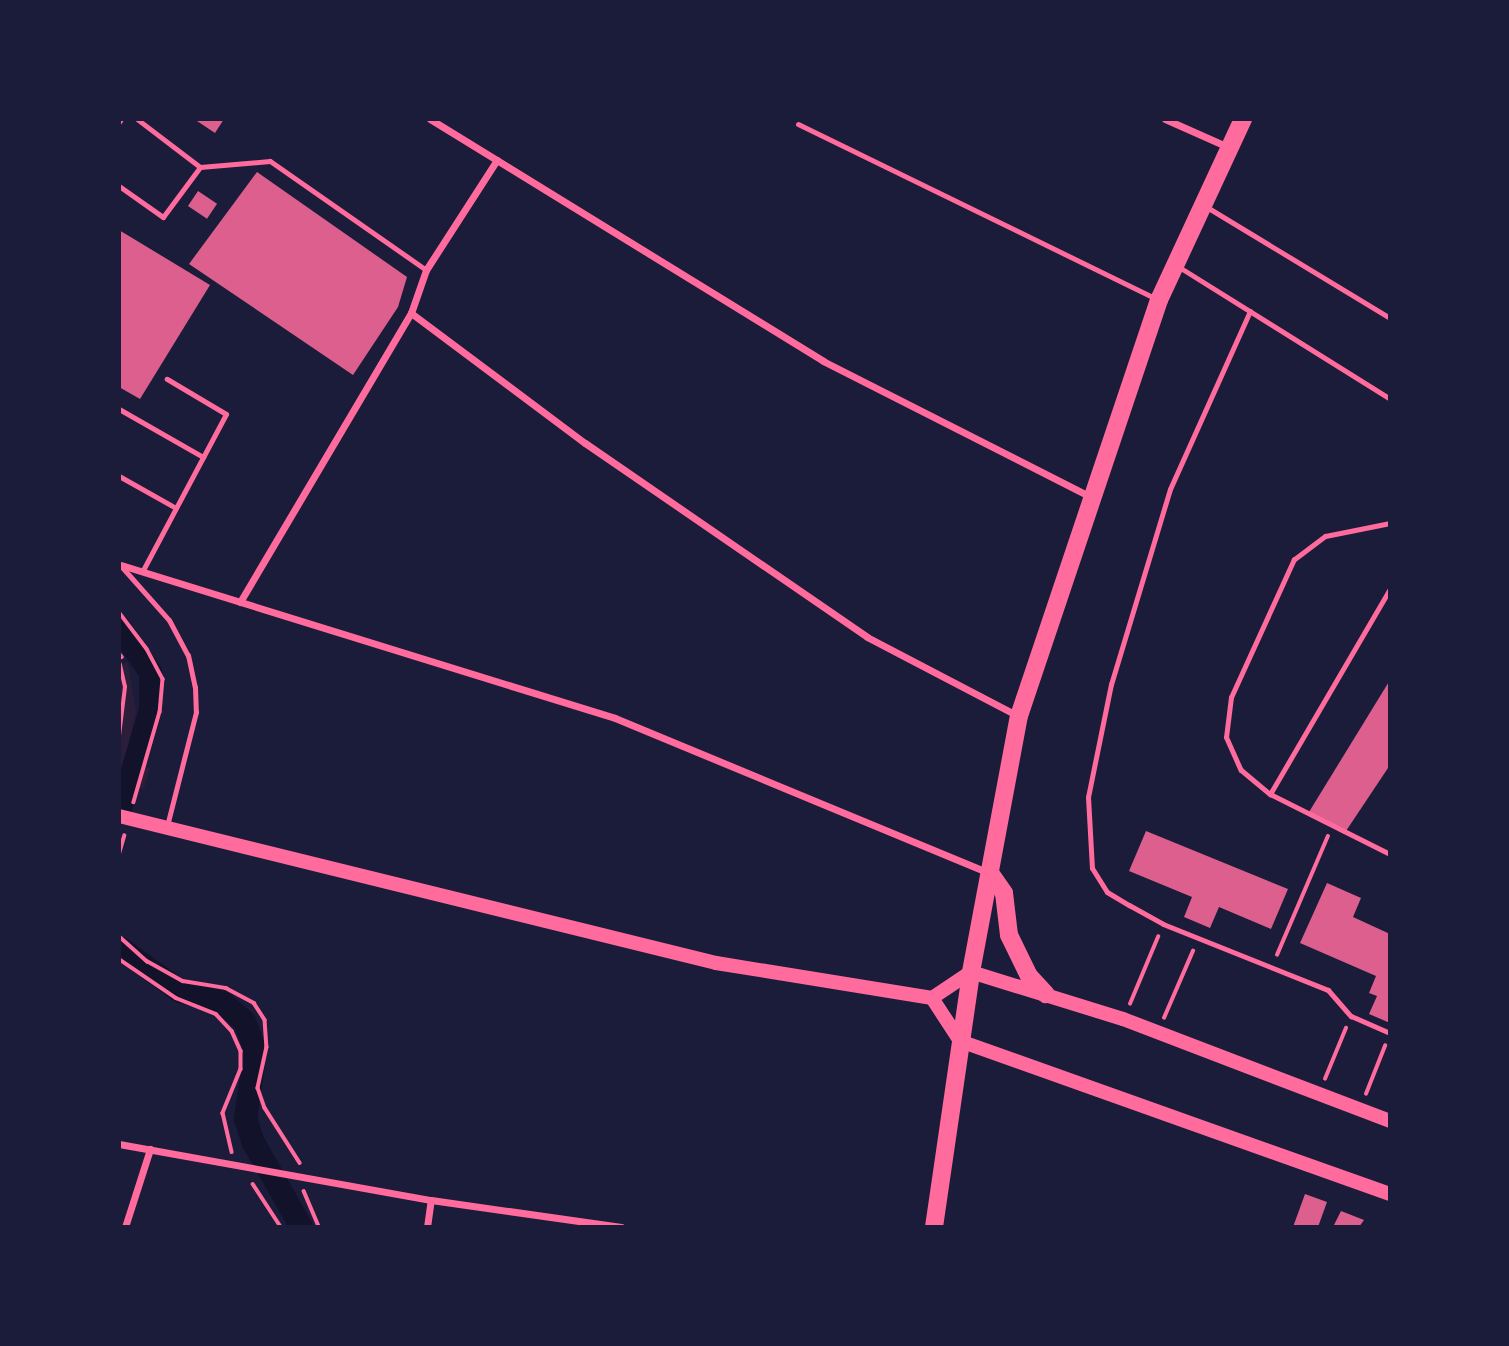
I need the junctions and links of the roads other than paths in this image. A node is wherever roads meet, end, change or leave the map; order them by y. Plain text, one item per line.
1 (137, 119) edge
2 (430, 119) edge
3 (1166, 119) edge
4 (1243, 119) edge
5 (798, 124) dead end
6 (1228, 147) junction
7 (497, 160) junction
8 (200, 167) junction
9 (119, 187) edge
10 (1202, 204) junction
11 (1174, 265) junction
12 (426, 270) junction
13 (1158, 300) junction
14 (1250, 312) junction
15 (411, 313) junction
16 (1390, 318) edge
17 (167, 379) dead end
18 (1390, 399) edge
19 (119, 409) edge
20 (203, 457) junction
21 (119, 476) edge
22 (1089, 496) junction
23 (176, 508) junction
24 (1390, 525) edge
25 (120, 564) edge
26 (142, 572) junction
27 (1390, 589) edge
28 (240, 602) junction
29 (1019, 716) junction
30 (1270, 794) junction
31 (124, 817) edge
32 (159, 827) junction
33 (1390, 854) edge
34 (990, 873) junction
35 (971, 972) junction
36 (1046, 994) junction
37 (932, 998) junction
38 (1390, 1034) edge
39 (960, 1041) junction
40 (1390, 1121) edge
41 (119, 1144) edge
42 (150, 1149) junction
43 (1390, 1194) edge
44 (431, 1200) junction
45 (585, 1225) edge
46 (125, 1227) edge
47 (427, 1227) edge
48 (621, 1227) edge
49 (934, 1227) edge

1 - 8 lane
2 - 7 street
3 - 6 street
4 - 6 main road
5 - 13 lane
6 - 10 main road
7 - 12 street
7 - 22 street
8 - 9 lane
8 - 12 lane
10 - 11 main road
10 - 16 lane
11 - 13 main road
11 - 14 lane
12 - 15 street
13 - 22 main road
14 - 18 lane
14 - 38 lane
15 - 28 street
15 - 29 street
17 - 20 lane
19 - 20 lane
20 - 23 lane
21 - 23 lane
22 - 29 main road
23 - 26 lane
24 - 30 lane
25 - 26 street
25 - 32 lane
26 - 28 street
27 - 30 lane
28 - 34 street
29 - 34 main road
30 - 33 lane
31 - 32 main road
32 - 37 main road
34 - 35 main road
34 - 36 main road
35 - 36 main road
35 - 37 main road
35 - 39 main road
36 - 40 main road
37 - 39 main road
39 - 43 main road
39 - 49 main road
41 - 42 street
42 - 44 street
42 - 46 street
44 - 45 street
44 - 47 street
45 - 48 street

